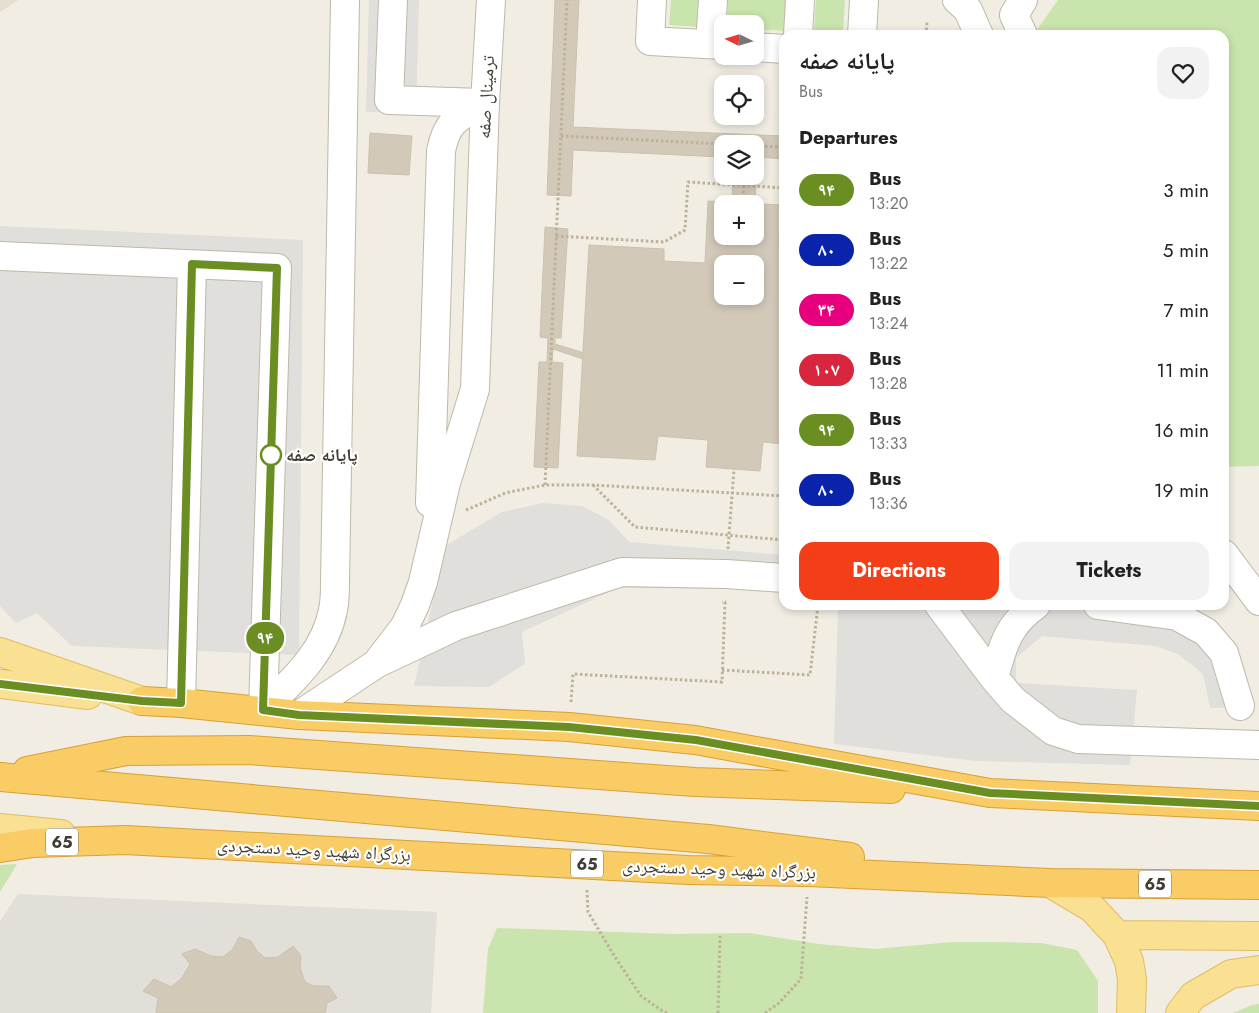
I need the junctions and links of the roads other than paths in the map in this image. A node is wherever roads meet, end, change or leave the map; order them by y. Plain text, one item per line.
1 (345, 0) edge
2 (393, 0) edge
3 (491, 0) edge
4 (652, 0) edge
5 (713, 0) edge
6 (800, 0) edge
7 (864, 0) edge
8 (957, 0) edge
9 (714, 15) edge
10 (1020, 17) edge
11 (798, 30) edge
12 (862, 30) edge
13 (977, 30) edge
14 (996, 30) edge
15 (714, 44) edge
16 (764, 47) edge
17 (779, 48) edge
18 (485, 104) junction
19 (0, 256) edge
20 (192, 264) junction
21 (428, 555) junction
22 (1229, 561) edge
23 (779, 578) edge
24 (1259, 601) edge
25 (943, 610) edge
26 (1029, 610) edge
27 (1134, 610) edge
28 (0, 652) edge
29 (376, 664) junction
30 (994, 678) junction
31 (0, 684) edge
32 (142, 701) junction
33 (181, 703) junction
34 (1240, 706) dead end
35 (263, 710) junction
36 (299, 715) junction
37 (1259, 745) edge
38 (0, 777) edge
39 (990, 793) junction
40 (1259, 806) edge
41 (0, 828) edge
42 (125, 840) junction
43 (0, 848) edge
44 (1050, 883) junction
45 (1259, 885) edge
46 (1117, 935) junction
47 (1259, 936) edge
48 (1259, 970) edge
49 (1131, 1013) edge
50 (1180, 1013) edge

1 - 35 street
2 - 18 street
3 - 18 street, ترمینال صفه
4 - 15 street
5 - 9 street
6 - 11 street
7 - 12 street
8 - 13 street
10 - 14 street
16 - 17 street
18 - 21 street, ترمینال صفه
18 - 21 street
19 - 20 street
20 - 33 street
20 - 35 street
21 - 29 street
22 - 24 street
23 - 29 street
25 - 30 street
26 - 30 street
27 - 34 street
28 - 32 main road
29 - 36 street
30 - 37 street
31 - 32 main road
32 - 33 highway
33 - 35 highway
35 - 36 highway
36 - 39 highway
38 - 39 highway
38 - 44 highway
39 - 40 highway
41 - 42 main road, بزرگراه شهید وحید دستجردی
42 - 43 highway, 65
42 - 44 highway, بزرگراه شهید وحید دستجردی / 65
44 - 45 highway, بزرگراه شهید وحید دستجردی / 65
44 - 46 main road
46 - 47 main road
46 - 49 main road
48 - 50 main road

